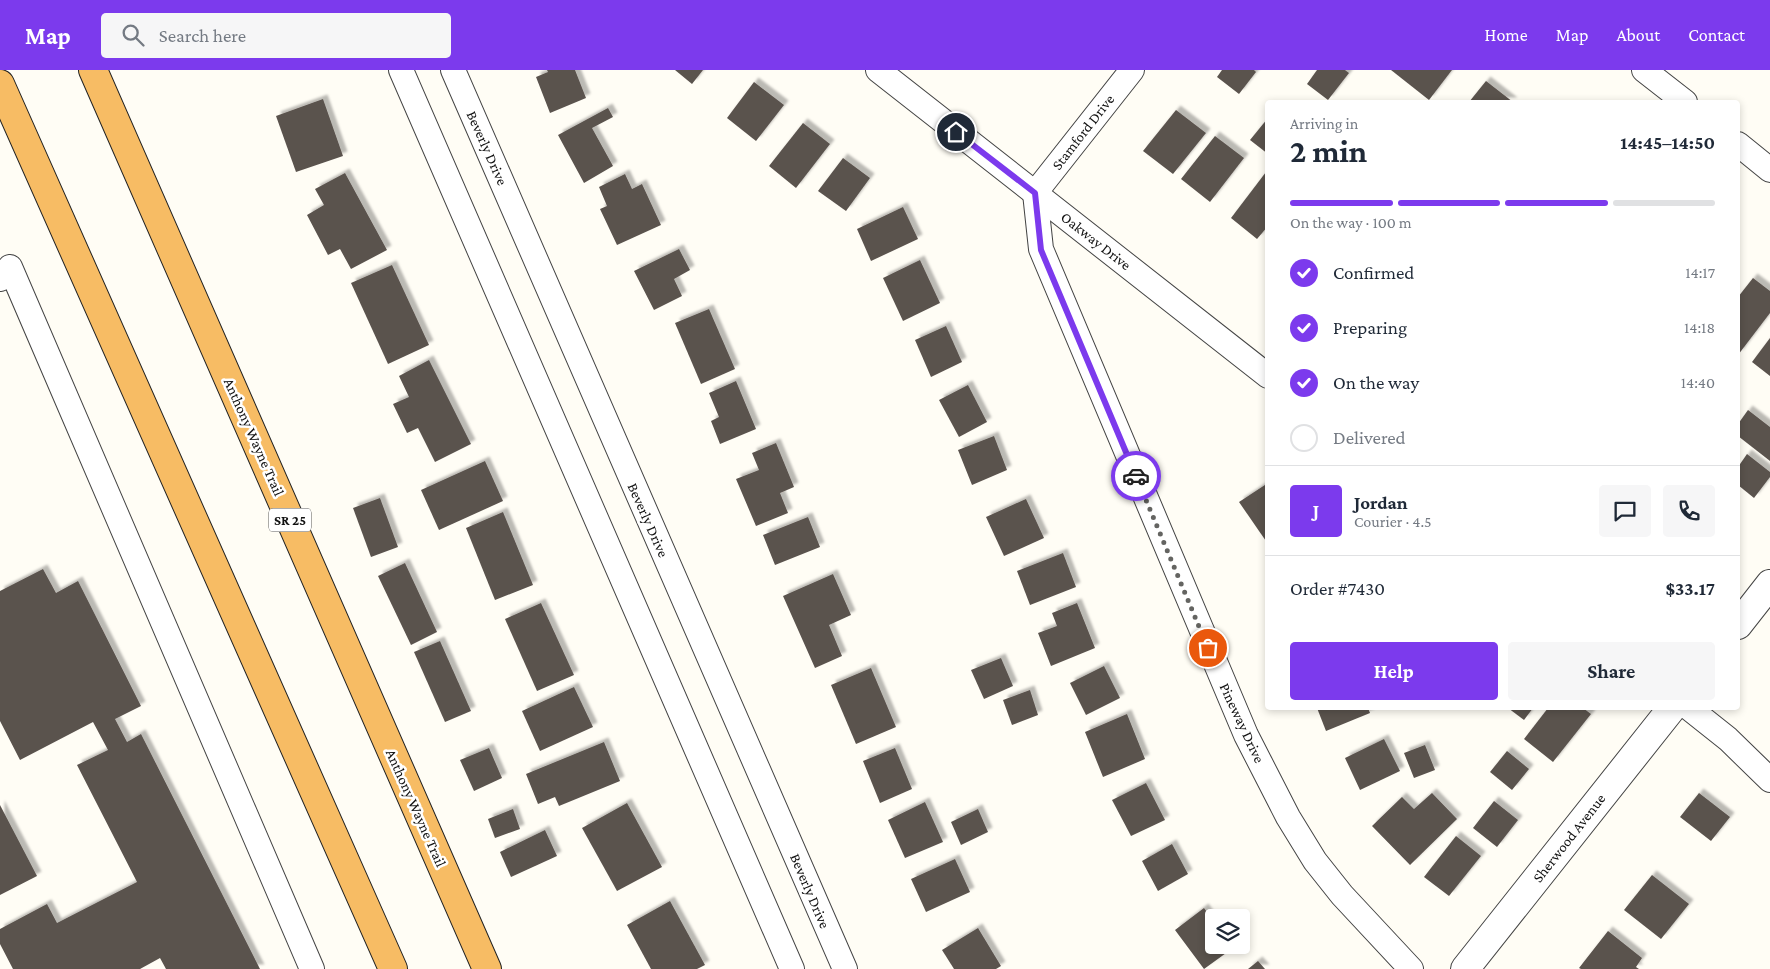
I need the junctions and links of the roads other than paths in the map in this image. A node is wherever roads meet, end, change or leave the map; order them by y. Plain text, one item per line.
1 (93, 70) edge
2 (401, 70) edge
3 (452, 70) edge
4 (878, 70) edge
5 (1132, 70) edge
6 (1644, 70) edge
7 (0, 84) edge
8 (1682, 100) edge
9 (1740, 146) edge
10 (1770, 170) edge
11 (1035, 193) junction
12 (0, 279) edge
13 (1265, 374) edge
14 (1770, 584) edge
15 (1740, 622) edge
16 (1670, 710) edge
17 (1692, 710) edge
18 (1770, 780) edge
19 (312, 969) edge
20 (393, 969) edge
21 (486, 969) edge
22 (792, 969) edge
23 (845, 969) edge
24 (1411, 969) edge
25 (1465, 969) edge

1 - 21 highway, Anthony Wayne Trail / SR 25
2 - 22 street
3 - 23 street, Beverly Drive
4 - 11 street, Oakway Drive
5 - 11 street, Stamford Drive
6 - 8 street
7 - 20 highway
9 - 10 street
11 - 13 street, Oakway Drive
11 - 24 street, Pineway Drive
12 - 19 street
14 - 15 street
16 - 25 street, Sherwood Avenue
17 - 18 street

